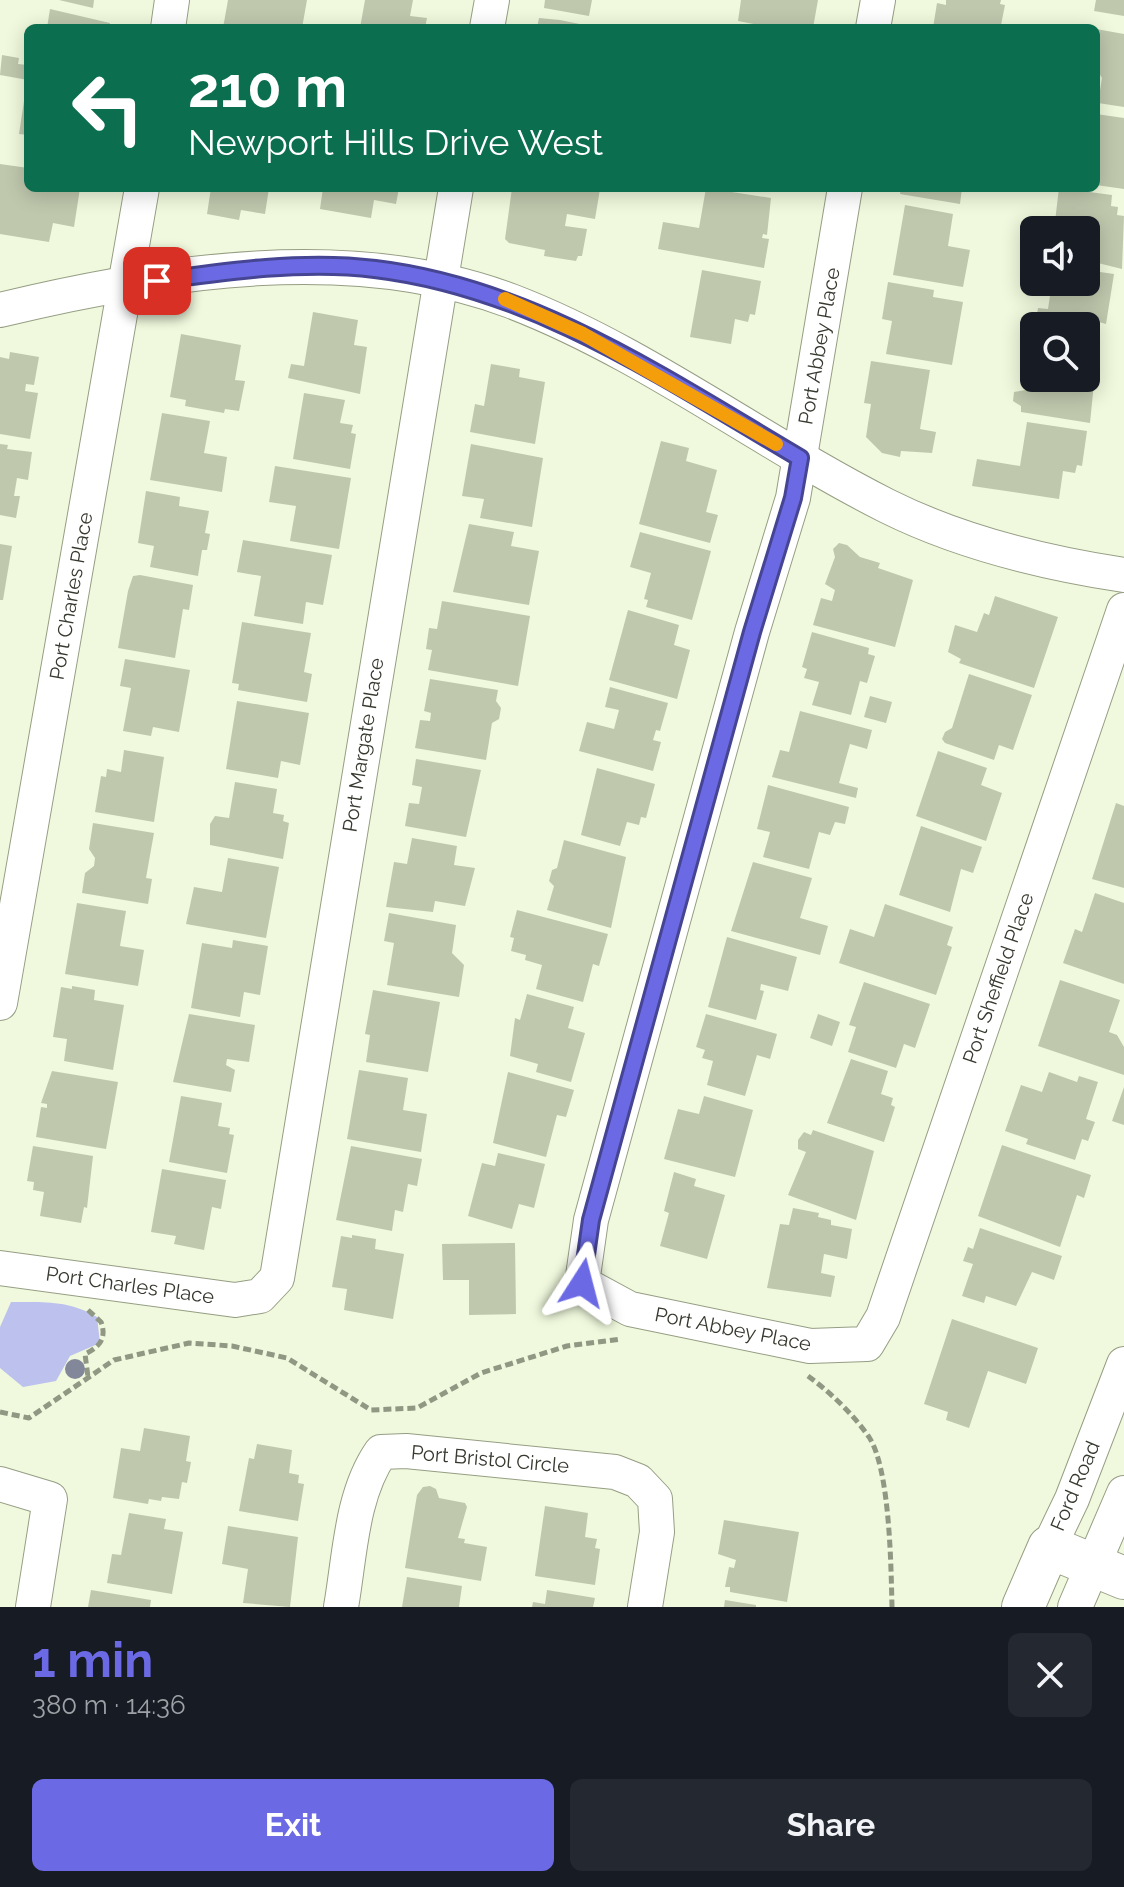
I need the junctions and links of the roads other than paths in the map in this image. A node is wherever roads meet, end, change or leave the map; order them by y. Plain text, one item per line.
1 (172, 0) edge
2 (492, 0) edge
3 (878, 0) edge
4 (169, 24) edge
5 (488, 24) edge
6 (874, 24) edge
7 (141, 192) edge
8 (455, 192) edge
9 (844, 192) edge
10 (439, 280) junction
11 (126, 286) junction
12 (0, 310) edge
13 (800, 458) junction
14 (1124, 575) edge
15 (1124, 610) edge
16 (0, 1003) edge
17 (0, 1268) edge
18 (260, 1296) joint
19 (867, 1344) joint
20 (1124, 1364) edge
21 (0, 1484) edge
22 (1124, 1493) edge
23 (1049, 1547) junction
24 (1109, 1571) edge
25 (1039, 1602) edge
26 (33, 1607) edge
27 (341, 1607) edge
28 (645, 1607) edge
29 (1075, 1607) edge

1 - 4 street
2 - 5 street
3 - 6 street
7 - 11 street, Port Charles Place
8 - 10 street, Port Margate Place
9 - 13 street, Port Abbey Place
10 - 11 street
10 - 13 street
10 - 18 street, Port Margate Place
11 - 12 street
11 - 16 street, Port Charles Place
13 - 14 street
13 - 19 street, Port Abbey Place
15 - 19 street, Port Sheffield Place
17 - 18 street, Port Charles Place
20 - 23 street, Ford Road
21 - 26 street
22 - 24 street
23 - 24 main road
23 - 25 main road, Ford Road
24 - 29 street
27 - 28 street, Port Bristol Circle

